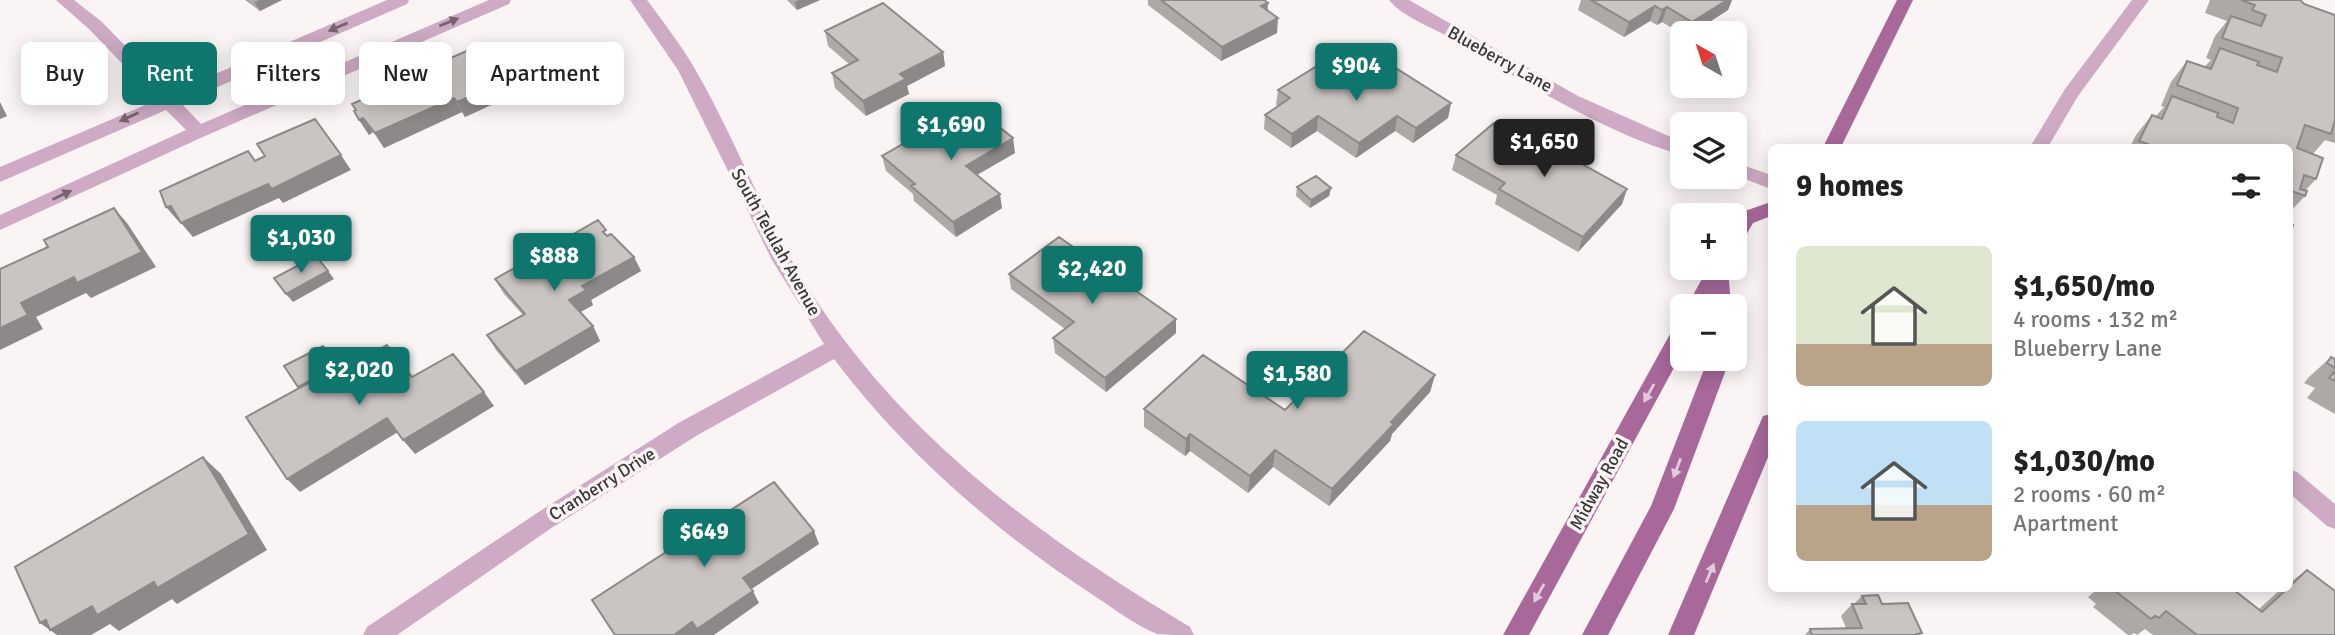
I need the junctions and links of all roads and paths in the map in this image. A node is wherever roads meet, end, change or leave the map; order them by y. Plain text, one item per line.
1 (64, 0) edge
2 (401, 0) edge
3 (503, 0) edge
4 (639, 0) edge
5 (1397, 0) edge
6 (1905, 0) edge
7 (2141, 0) edge
8 (122, 53) edge
9 (217, 79) edge
10 (156, 105) edge
11 (172, 105) edge
12 (198, 132) junction
13 (1833, 144) edge
14 (2041, 144) edge
15 (1670, 145) edge
16 (1747, 173) edge
17 (0, 175) edge
18 (1768, 181) edge
19 (1768, 210) edge
20 (1747, 218) edge
21 (0, 223) edge
22 (837, 347) junction
23 (1670, 355) edge
24 (1714, 371) edge
25 (1768, 431) edge
26 (2293, 482) edge
27 (2335, 519) edge
28 (376, 635) edge
29 (1181, 635) edge
30 (1516, 635) edge
31 (1595, 635) edge
32 (1681, 635) edge

1 - 8 street
2 -> 9 street
12 -> 3 street
4 - 22 street, South Telulah Avenue
5 - 15 street, Blueberry Lane
6 - 13 main road
7 - 14 street
10 -> 17 street
11 - 12 street
21 -> 12 street
16 - 18 street
19 - 20 main road
22 - 28 street, Cranberry Drive
22 - 29 street, South Telulah Avenue
23 -> 30 main road, Midway Road
24 -> 31 main road
32 -> 25 main road
26 - 27 street

